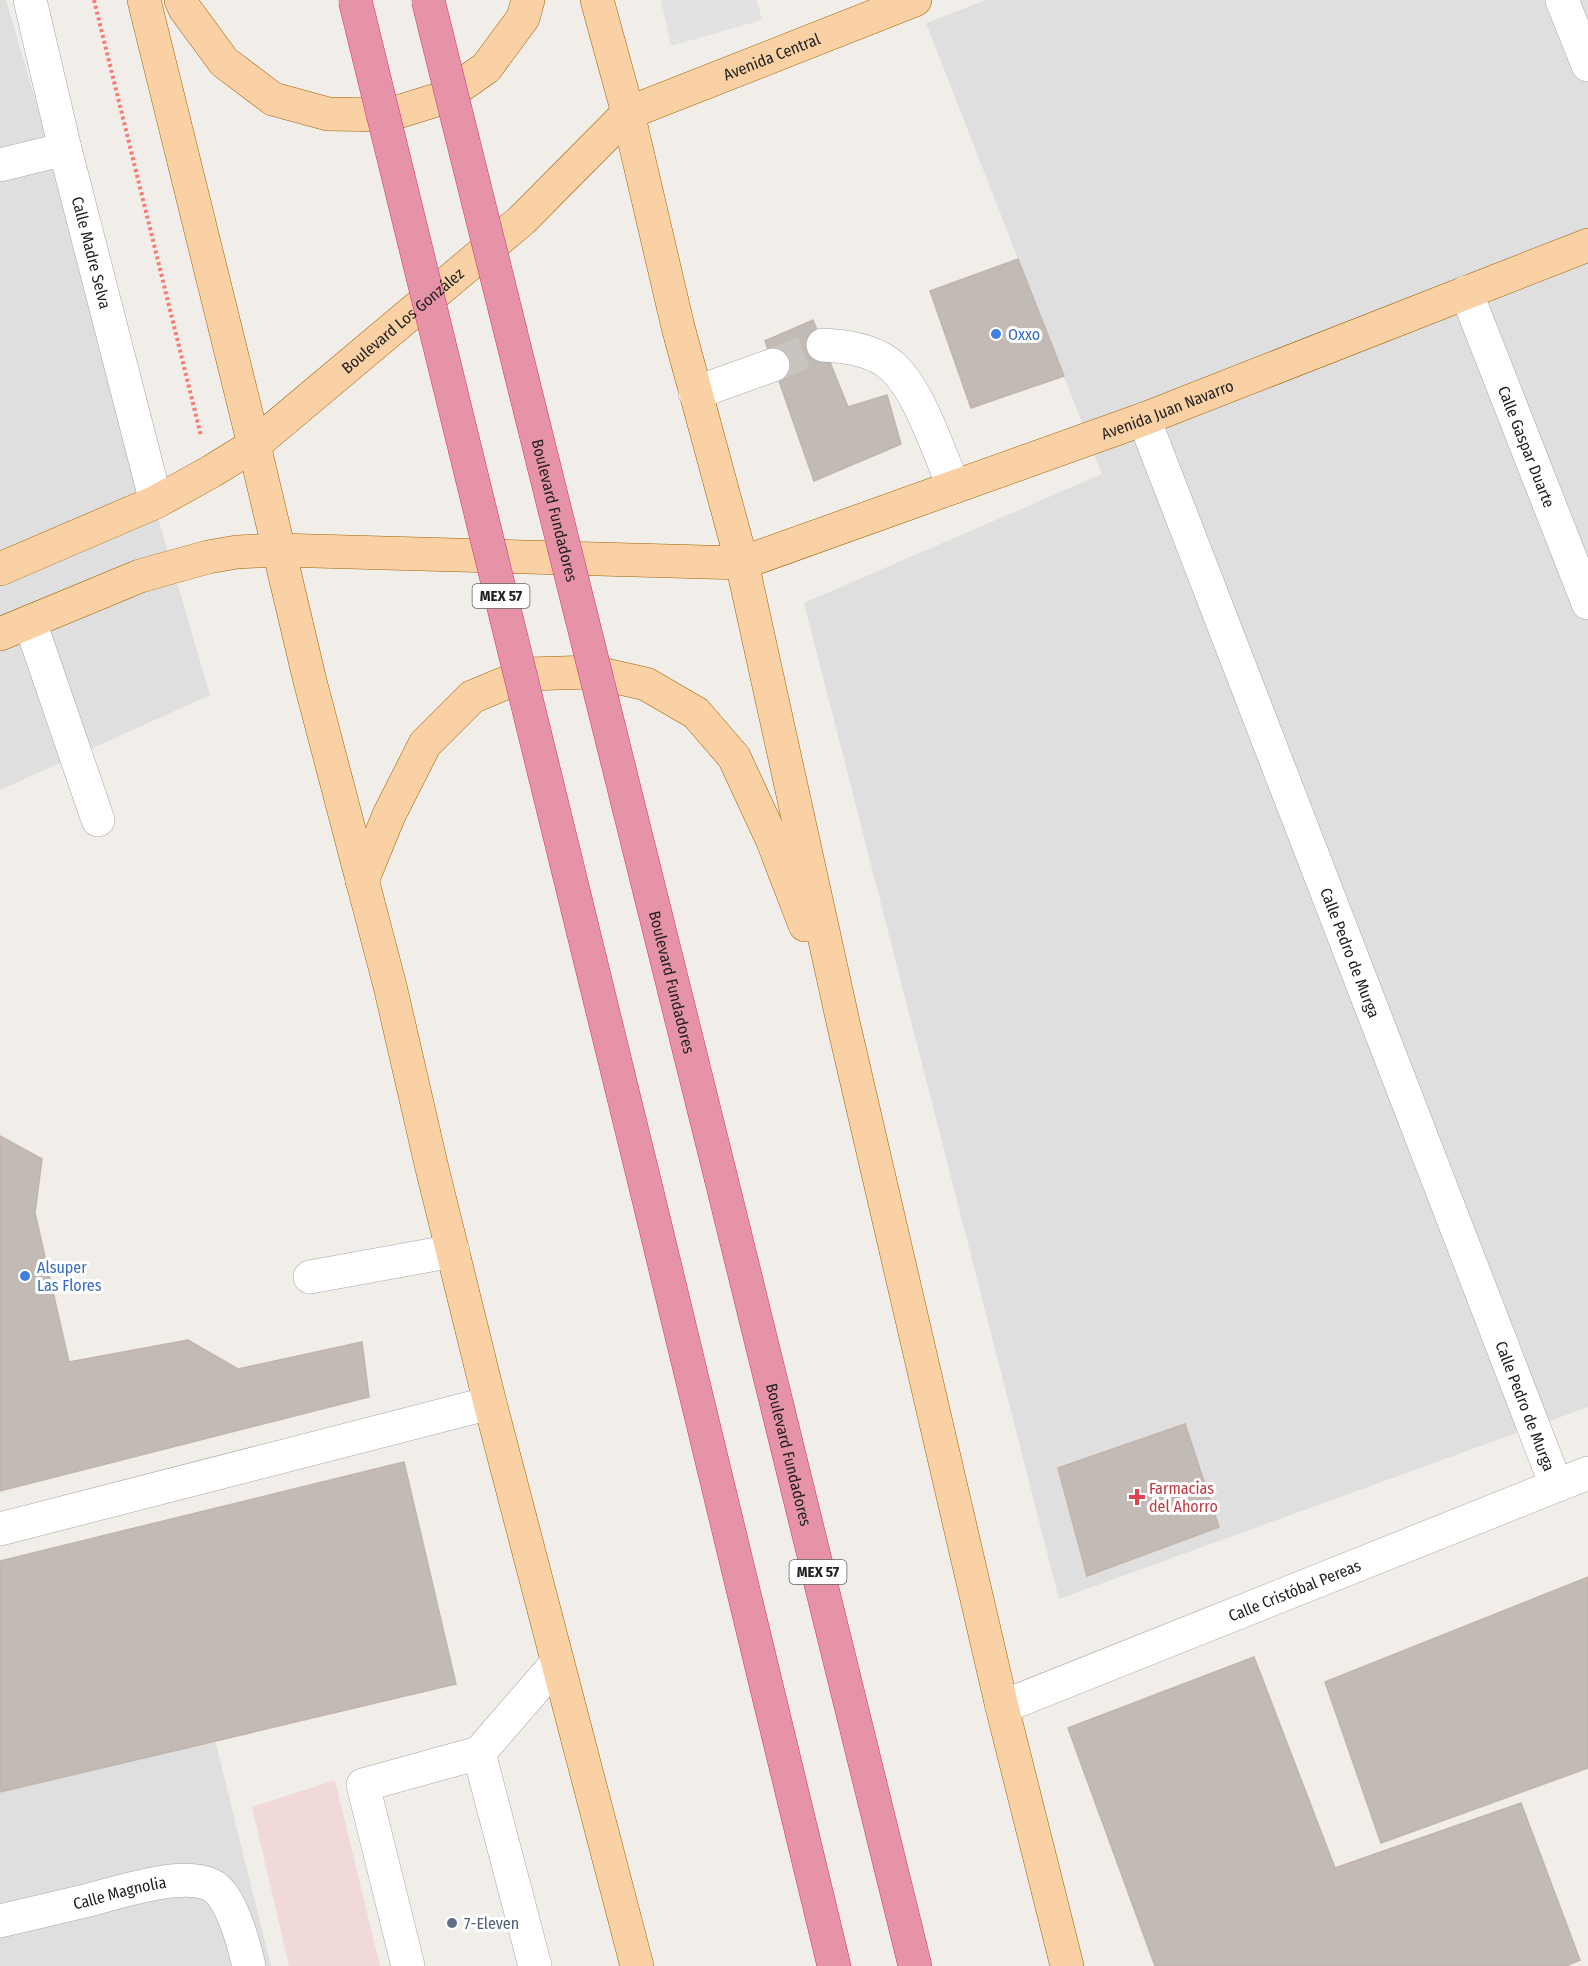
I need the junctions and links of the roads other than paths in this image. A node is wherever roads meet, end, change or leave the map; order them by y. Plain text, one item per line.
1 (30, 0) edge
2 (144, 0) edge
3 (181, 0) edge
4 (355, 0) edge
5 (428, 0) edge
6 (528, 0) edge
7 (597, 0) edge
8 (915, 0) edge
9 (1562, 0) edge
10 (1588, 65) edge
11 (628, 113) junction
12 (65, 149) junction
13 (0, 165) edge
14 (1588, 245) edge
15 (1466, 292) junction
16 (823, 345) tunnel mouth
17 (773, 365) tunnel mouth
18 (695, 393) junction
19 (1144, 419) junction
20 (254, 445) junction
21 (954, 487) junction
22 (156, 502) junction
23 (278, 550) junction
24 (742, 563) junction
25 (0, 569) edge
26 (1588, 603) edge
27 (30, 621) junction
28 (0, 634) edge
29 (98, 820) dead end
30 (362, 882) junction
31 (843, 1022) junction
32 (453, 1251) junction
33 (310, 1277) dead end
34 (490, 1403) junction
35 (1588, 1473) edge
36 (1556, 1485) junction
37 (0, 1529) edge
38 (557, 1663) junction
39 (1002, 1707) junction
40 (479, 1753) junction
41 (0, 1921) edge
42 (249, 1966) edge
43 (408, 1966) edge
44 (535, 1966) edge
45 (637, 1966) edge
46 (834, 1966) edge
47 (915, 1966) edge
48 (1067, 1966) edge

1 - 12 street, Calle Madre Selva
2 - 20 main road
3 - 6 main road
4 - 46 highway, MEX 57, bridge
5 - 47 highway, Boulevard Fundadores / MEX 57, bridge
7 - 11 main road
8 - 11 main road, Avenida Central
9 - 10 street
11 - 18 main road
11 - 20 main road, Boulevard Los González
12 - 13 street
12 - 22 street, Calle Madre Selva
14 - 15 main road, Avenida Juan Navarro
15 - 19 main road, Avenida Juan Navarro
15 - 26 street, Calle Gaspar Duarte
16 - 21 street
17 - 18 street
18 - 24 main road
19 - 21 main road, Avenida Juan Navarro
19 - 36 street, Calle Pedro de Murga
20 - 22 main road, Boulevard Los González
20 - 23 main road
21 - 24 main road, Avenida Juan Navarro
22 - 25 main road, Boulevard Los González
23 - 24 main road
23 - 27 main road
23 - 30 main road
24 - 31 main road
27 - 28 main road
27 - 29 street
30 - 31 main road
30 - 32 main road
31 - 39 main road
32 - 33 street
32 - 34 main road
34 - 37 street
34 - 38 main road
35 - 36 street, Calle Cristóbal Pereas
36 - 39 street, Calle Cristóbal Pereas
38 - 40 street
38 - 45 main road
39 - 48 main road
40 - 43 street
40 - 44 street
41 - 42 street, Calle Magnolia

